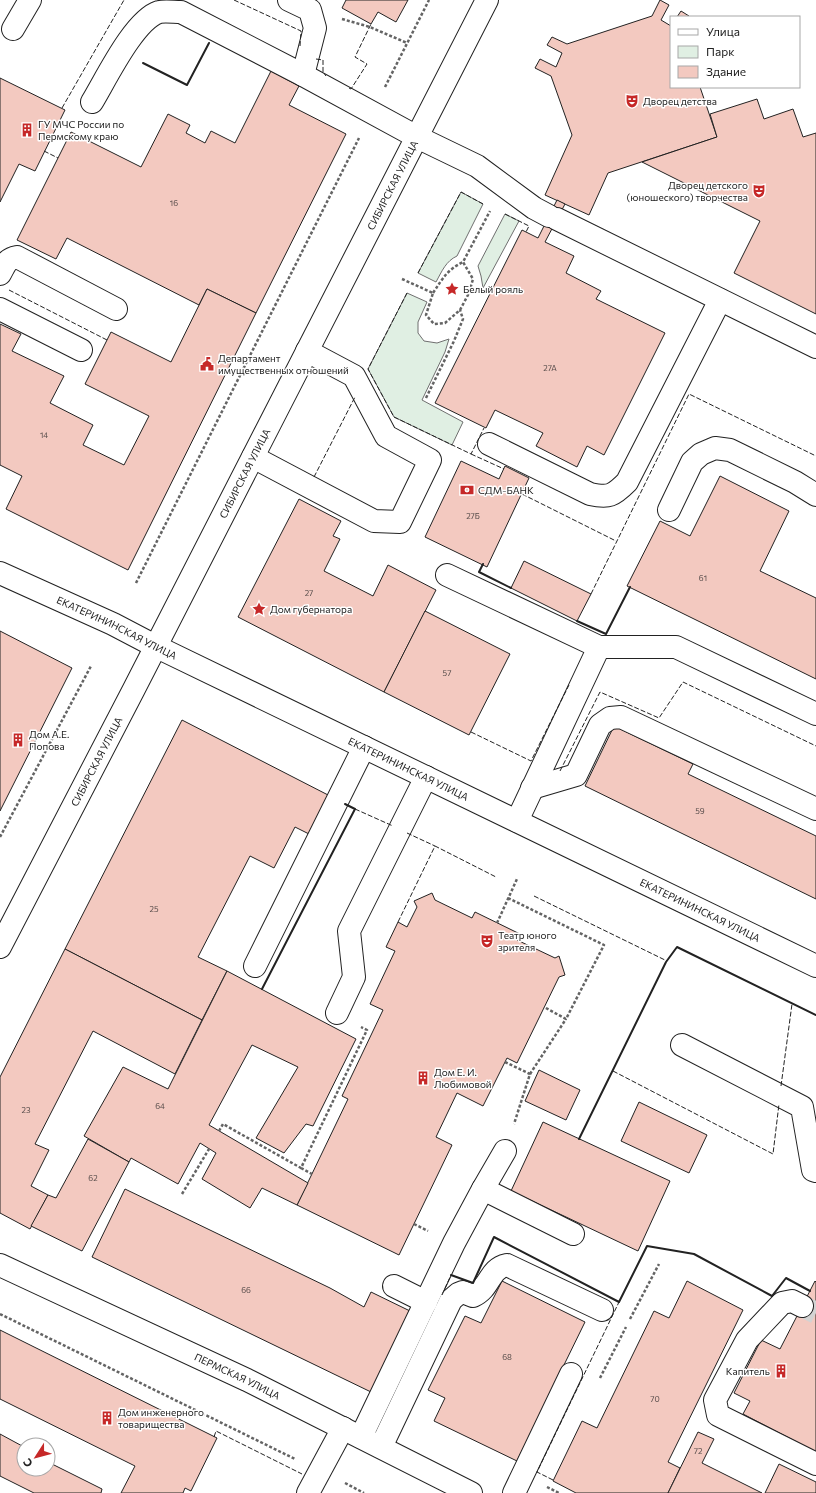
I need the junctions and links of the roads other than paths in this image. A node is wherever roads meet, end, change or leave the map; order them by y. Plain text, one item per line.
1 (30, 0) edge
2 (289, 0) edge
3 (488, 0) edge
4 (13, 29) dead end
5 (303, 75) junction
6 (92, 102) dead end
7 (417, 137) junction
8 (0, 274) edge
9 (720, 300) junction
10 (0, 309) edge
11 (116, 309) dead end
12 (816, 347) edge
13 (81, 350) dead end
14 (307, 351) junction
15 (489, 444) dead end
16 (253, 457) junction
17 (816, 495) edge
18 (670, 510) dead end
19 (0, 573) edge
20 (447, 575) dead end
21 (155, 646) junction
22 (599, 647) junction
23 (816, 714) edge
24 (364, 747) junction
25 (426, 777) junction
26 (532, 788) junction
27 (816, 809) edge
28 (517, 821) junction
29 (0, 947) edge
30 (256, 966) dead end
31 (816, 966) edge
32 (337, 1013) road end
33 (682, 1045) dead end
34 (504, 1151) road end
35 (816, 1172) edge
36 (483, 1189) junction
37 (573, 1234) dead end
38 (0, 1265) edge
39 (394, 1286) dead end
40 (426, 1302) junction
41 (802, 1306) tunnel mouth
42 (602, 1310) dead end
43 (571, 1374) dead end
44 (352, 1433) junction
45 (381, 1447) junction
46 (816, 1464) edge
47 (460, 1491) edge
48 (308, 1493) edge
49 (514, 1493) edge

1 - 4 main road
2 - 5 main road
3 - 7 main road, СИБИРСКАЯ УЛИЦА
5 - 6 main road
5 - 7 main road
7 - 9 main road
7 - 14 main road, СИБИРСКАЯ УЛИЦА
8 - 11 main road
9 - 12 main road
9 - 15 main road
10 - 13 main road
14 - 16 main road, СИБИРСКАЯ УЛИЦА
14 - 16 main road
16 - 21 main road, СИБИРСКАЯ УЛИЦА
17 - 18 main road
19 - 21 main road, ЕКАТЕРИНИНСКАЯ УЛИЦА
20 - 22 main road
21 - 24 main road, ЕКАТЕРИНИНСКАЯ УЛИЦА
21 - 29 main road, СИБИРСКАЯ УЛИЦА
22 - 23 main road
22 - 26 main road
24 - 25 main road, ЕКАТЕРИНИНСКАЯ УЛИЦА
24 - 30 main road
25 - 28 main road, ЕКАТЕРИНИНСКАЯ УЛИЦА
25 - 32 main road
26 - 27 main road
26 - 28 main road
28 - 31 main road, ЕКАТЕРИНИНСКАЯ УЛИЦА
33 - 35 main road
34 - 36 main road
36 - 37 main road
36 - 40 main road
38 - 44 main road, ПЕРМСКАЯ УЛИЦА
39 - 40 main road
40 - 44 main road
41 - 46 main road
42 - 45 main road
43 - 49 main road
44 - 45 main road, ПЕРМСКАЯ УЛИЦА
44 - 48 main road
45 - 47 main road, ПЕРМСКАЯ УЛИЦА

